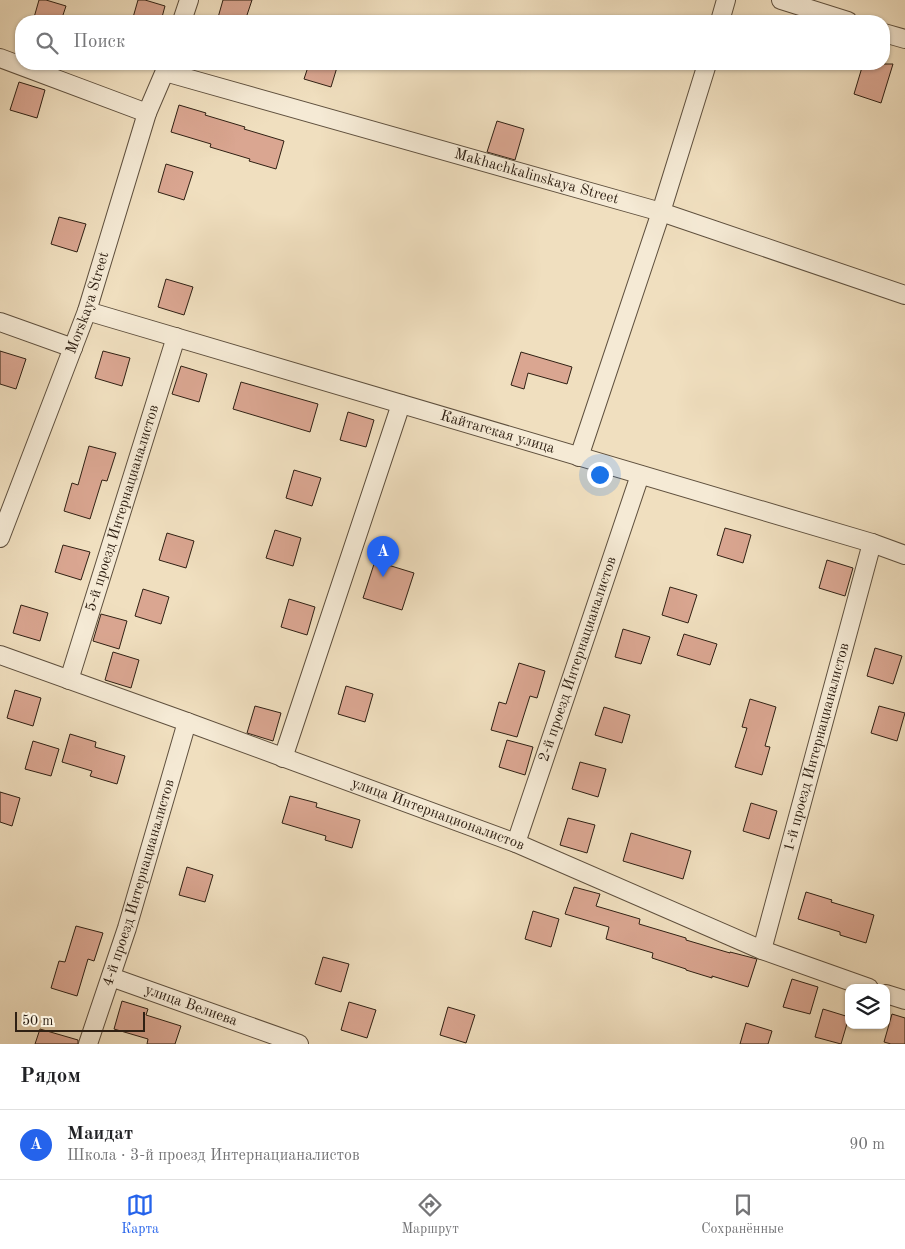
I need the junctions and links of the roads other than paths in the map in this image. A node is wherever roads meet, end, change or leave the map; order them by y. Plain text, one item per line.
1 (190, 0) edge
2 (726, 0) edge
3 (781, 0) edge
4 (184, 15) edge
5 (722, 15) edge
6 (829, 15) edge
7 (890, 34) edge
8 (905, 39) edge
9 (0, 58) edge
10 (15, 64) edge
11 (32, 70) edge
12 (166, 70) edge
13 (174, 70) edge
14 (705, 70) edge
15 (147, 113) junction
16 (661, 212) junction
17 (905, 295) edge
18 (87, 311) junction
19 (0, 322) edge
20 (176, 337) junction
21 (73, 348) junction
22 (401, 404) junction
23 (579, 457) junction
24 (640, 475) junction
25 (0, 538) edge
26 (872, 543) junction
27 (905, 555) edge
28 (0, 655) edge
29 (69, 680) junction
30 (187, 722) junction
31 (283, 758) junction
32 (516, 843) junction
33 (762, 950) junction
34 (111, 977) junction
35 (859, 984) edge
36 (890, 995) edge
37 (905, 1000) edge
38 (88, 1044) edge
39 (299, 1044) edge

1 - 4 street
2 - 5 street
3 - 6 street
7 - 8 street
9 - 10 street
11 - 15 street
12 - 15 street, Morskaya Street
13 - 16 street, Makhachkalinskaya Street
14 - 16 street
15 - 18 street, Morskaya Street
16 - 17 street, Makhachkalinskaya Street
16 - 23 street
18 - 20 street, Кайтагская улица
18 - 21 street, Morskaya Street
19 - 21 street
20 - 22 street, Кайтагская улица
20 - 29 street, 5-й проезд Интернацианалистов
21 - 25 street, Morskaya Street
22 - 23 street, Кайтагская улица
22 - 31 street
23 - 24 street, Кайтагская улица
24 - 26 street, Кайтагская улица
24 - 32 street, 2-й проезд Интернацианалистов
26 - 27 street, Кайтагская улица
26 - 33 street, 1-й проезд Интернацианалистов
28 - 29 street, улица Интернационалистов
29 - 30 street, улица Интернационалистов
30 - 31 street, улица Интернационалистов
30 - 34 street, 4-й проезд Интернацианалистов
31 - 32 street, улица Интернационалистов
32 - 33 street, улица Интернационалистов
33 - 35 street, улица Интернационалистов
34 - 38 street, 4-й проезд Интернацианалистов
34 - 39 street, улица Велиева
36 - 37 street

